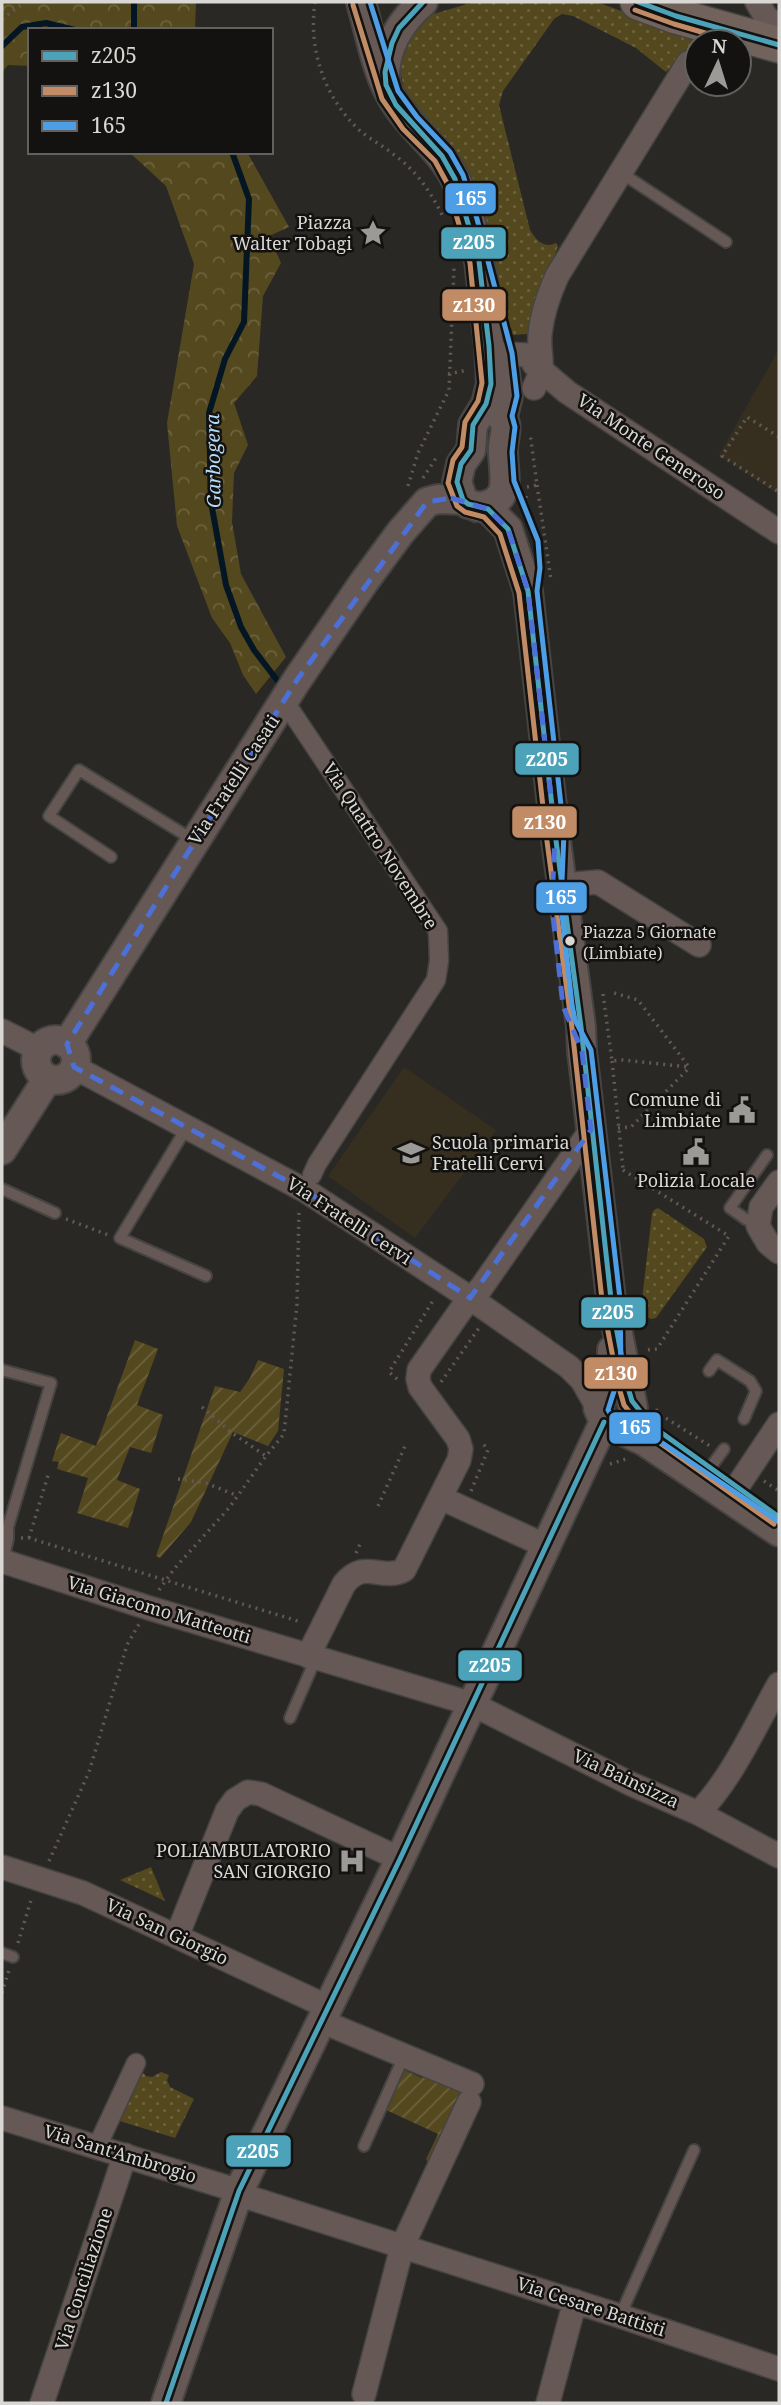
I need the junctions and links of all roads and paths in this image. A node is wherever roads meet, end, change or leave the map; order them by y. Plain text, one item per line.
1 (25, 2) edge
2 (315, 2) edge
3 (361, 2) edge
4 (423, 2) edge
5 (638, 2) edge
6 (757, 2) edge
7 (2, 19) edge
8 (779, 27) edge
9 (779, 45) edge
10 (683, 71) edge
11 (386, 85) junction
12 (620, 173) junction
13 (447, 228) dead end
14 (726, 242) dead end
15 (466, 263) junction
16 (530, 361) junction
17 (497, 422) junction
18 (779, 438) edge
19 (505, 482) junction
20 (408, 486) dead end
21 (773, 489) junction
22 (779, 492) edge
23 (466, 493) junction
24 (768, 497) dead end
25 (779, 532) edge
26 (528, 591) junction
27 (285, 702) junction
28 (555, 833) junction
29 (195, 841) junction
30 (111, 857) dead end
31 (564, 885) junction
32 (699, 945) dead end
33 (611, 992) dead end
34 (603, 994) dead end
35 (2, 1031) edge
36 (38, 1049) junction
37 (582, 1051) junction
38 (71, 1055) junction
39 (611, 1061) junction
40 (690, 1068) junction
41 (48, 1078) junction
42 (187, 1127) junction
43 (605, 1129) junction
44 (2, 1150) edge
45 (767, 1155) dead end
46 (623, 1170) junction
47 (615, 1171) dead end
48 (779, 1182) edge
49 (309, 1183) junction
50 (2, 1189) edge
51 (55, 1213) joint
52 (759, 1226) junction
53 (120, 1238) junction
54 (779, 1252) edge
55 (206, 1276) dead end
56 (470, 1298) junction
57 (611, 1299) junction
58 (480, 1326) dead end
59 (635, 1351) dead end
60 (2, 1370) edge
61 (709, 1371) dead end
62 (436, 1389) dead end
63 (641, 1401) junction
64 (202, 1407) dead end
65 (604, 1413) junction
66 (744, 1419) dead end
67 (779, 1424) edge
68 (476, 1435) dead end
69 (406, 1444) dead end
70 (266, 1455) junction
71 (718, 1457) junction
72 (49, 1472) dead end
73 (178, 1479) dead end
74 (743, 1479) junction
75 (779, 1491) edge
76 (238, 1496) junction
77 (441, 1498) junction
78 (378, 1506) dead end
79 (464, 1508) junction
80 (779, 1517) edge
81 (779, 1532) edge
82 (29, 1538) junction
83 (361, 1542) dead end
84 (546, 1546) junction
85 (4, 1554) edge
86 (355, 1555) dead end
87 (164, 1580) junction
88 (149, 1608) junction
89 (307, 1624) dead end
90 (312, 1657) junction
91 (779, 1684) edge
92 (472, 1704) junction
93 (290, 1718) dead end
94 (698, 1813) junction
95 (779, 1856) edge
96 (400, 1859) junction
97 (2, 1867) edge
98 (51, 1877) junction
99 (192, 1937) junction
100 (2, 1953) edge
101 (13, 1957) junction
102 (2, 1993) edge
103 (325, 2014) junction
104 (404, 2056) junction
105 (136, 2063) dead end
106 (2, 2118) edge
107 (102, 2136) dead end
108 (364, 2146) dead end
109 (694, 2150) dead end
110 (125, 2155) junction
111 (238, 2192) junction
112 (402, 2247) junction
113 (575, 2301) junction
114 (620, 2316) junction
115 (779, 2369) edge
116 (363, 2394) dead end
117 (42, 2403) edge
118 (166, 2403) edge
119 (548, 2403) edge

1 - 7 path
2 - 13 path
3 - 11 street
4 - 11 street
5 - 9 main road
6 - 8 street
10 - 12 street
11 - 15 street
12 - 14 lane
12 - 16 street
15 - 16 street
15 - 17 street
15 - 20 path
16 - 17 street
16 - 17 street
16 - 25 street, Via Monte Generoso
17 - 19 street
17 - 23 street
18 - 21 path
19 - 23 street, Via Fratelli Casati
19 - 26 street
21 - 22 path
21 - 24 path
23 - 26 street
23 - 27 street, Via Fratelli Casati
26 - 28 street
27 - 29 street, Via Fratelli Casati
27 - 49 street, Via Quattro Novembre
28 - 31 street
28 - 37 street
29 - 30 lane
29 - 38 street, Via Fratelli Casati
31 - 32 street
31 - 37 street
33 - 40 path
34 - 39 path
35 - 36 street
36 - 38 street
36 - 41 street
37 - 43 street
38 - 41 street
38 - 42 street, Via Fratelli Cervi
39 - 40 path
39 - 43 path
40 - 43 path
41 - 44 street
42 - 49 street, Via Fratelli Cervi
42 - 53 lane
43 - 46 path
43 - 56 street
43 - 57 street
45 - 52 lane
46 - 47 path
46 - 59 path
48 - 52 street
49 - 56 street, Via Fratelli Cervi
49 - 70 path
50 - 51 lane
51 - 53 path
52 - 54 street
53 - 55 lane
56 - 65 street, Via Fratelli Cervi
56 - 77 street
57 - 63 street
57 - 65 street
58 - 62 path
60 - 85 lane
61 - 66 lane
63 - 65 street
63 - 71 path
63 - 71 street
64 - 70 path
65 - 81 street
65 - 84 street
67 - 74 street
68 - 79 path
69 - 78 path
70 - 76 path
71 - 74 street
72 - 82 path
73 - 76 path
74 - 75 path
74 - 80 street
76 - 87 path
77 - 79 street
77 - 90 street
79 - 84 street
82 - 85 path
82 - 87 path
83 - 86 path
84 - 92 street
85 - 88 street, Via Giacomo Matteotti
87 - 88 path
87 - 89 path
88 - 90 street, Via Giacomo Matteotti
88 - 98 path
90 - 92 street, Via Giacomo Matteotti
90 - 93 lane
91 - 94 street
92 - 94 street, Via Bainsizza
92 - 96 street
94 - 95 street, Via Bainsizza
96 - 99 street
96 - 103 street
97 - 98 street, Via San Giorgio
98 - 99 street, Via San Giorgio
98 - 101 path
99 - 103 street, Via San Giorgio
100 - 101 lane
101 - 102 path
103 - 104 street, Via San Giorgio
103 - 111 street
104 - 108 lane
104 - 112 street, Via San Giorgio
105 - 107 street
106 - 110 street, Via Sant'Ambrogio
109 - 114 lane
110 - 111 street, Via Sant'Ambrogio
110 - 117 street, Via Conciliazione
111 - 112 street, Via Cesare Battisti
111 - 118 street
112 - 113 street, Via Cesare Battisti
112 - 116 street
113 - 114 street, Via Cesare Battisti
113 - 119 street
114 - 115 street, Via Cesare Battisti

